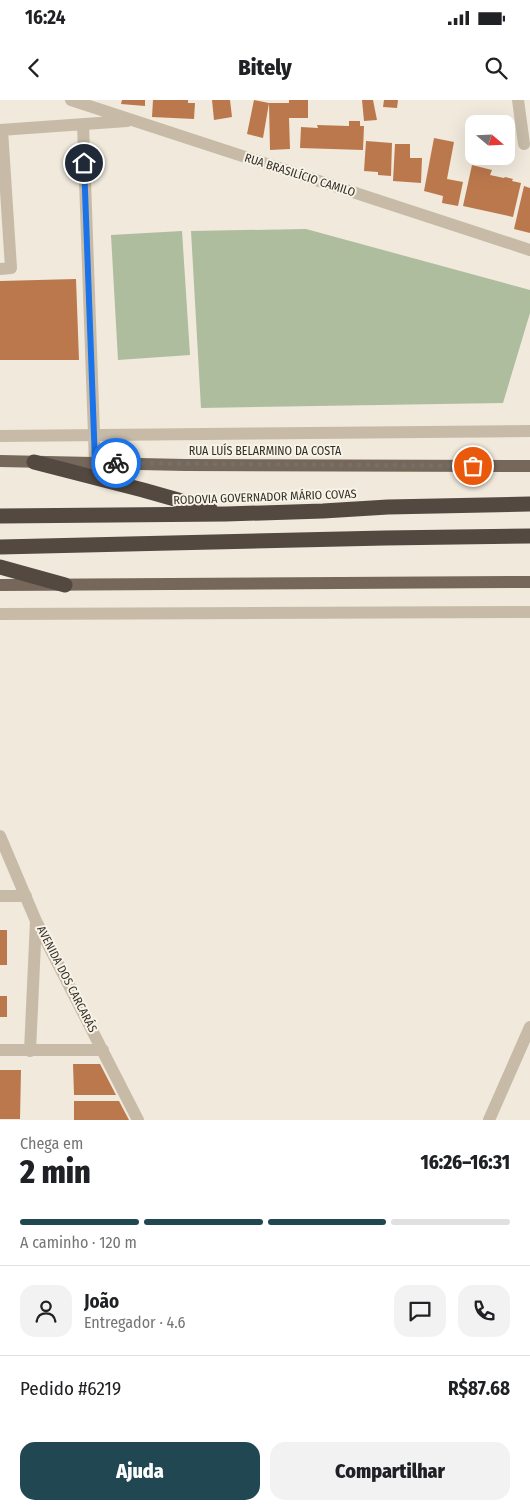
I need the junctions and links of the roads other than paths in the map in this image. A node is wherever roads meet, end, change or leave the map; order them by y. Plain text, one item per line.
1 (71, 100) edge
2 (518, 100) edge
3 (134, 121) junction
4 (83, 124) junction
5 (1, 130) edge
6 (524, 144) dead end
7 (530, 250) edge
8 (0, 269) edge
9 (530, 431) edge
10 (94, 435) junction
11 (0, 436) edge
12 (0, 461) edge
13 (34, 462) junction
14 (95, 463) junction
15 (530, 466) edge
16 (530, 504) edge
17 (226, 514) junction
18 (0, 516) edge
19 (530, 536) edge
20 (0, 547) edge
21 (0, 567) edge
22 (530, 582) edge
23 (0, 585) edge
24 (65, 585) junction
25 (530, 612) edge
26 (0, 614) edge
27 (0, 836) edge
28 (0, 896) edge
29 (26, 896) junction
30 (36, 921) junction
31 (530, 1027) edge
32 (0, 1050) edge
33 (103, 1050) junction
34 (30, 1051) junction
35 (138, 1120) edge
36 (489, 1120) edge

1 - 3 street, RUA BRASILÍCIO CAMILO
2 - 6 street
3 - 4 street
3 - 7 street, RUA BRASILÍCIO CAMILO
4 - 5 street
4 - 10 street
5 - 8 street
9 - 10 street
10 - 11 street
10 - 14 street
12 - 13 main road, RUA LUÍS BELARMINO DA COSTA
13 - 14 main road, RUA LUÍS BELARMINO DA COSTA
13 - 17 highway
14 - 15 main road, RUA LUÍS BELARMINO DA COSTA
16 - 17 highway, RODOVIA GOVERNADOR MÁRIO COVAS
17 - 18 highway, RODOVIA GOVERNADOR MÁRIO COVAS
19 - 20 highway
21 - 24 highway
22 - 24 main road
23 - 24 main road
25 - 26 street
27 - 29 street, AVENIDA DOS CARCARÁS
28 - 29 street
29 - 30 street, AVENIDA DOS CARCARÁS
30 - 33 street, AVENIDA DOS CARCARÁS
30 - 34 street
31 - 36 street
32 - 34 street
33 - 34 street
33 - 35 street, AVENIDA DOS CARCARÁS

